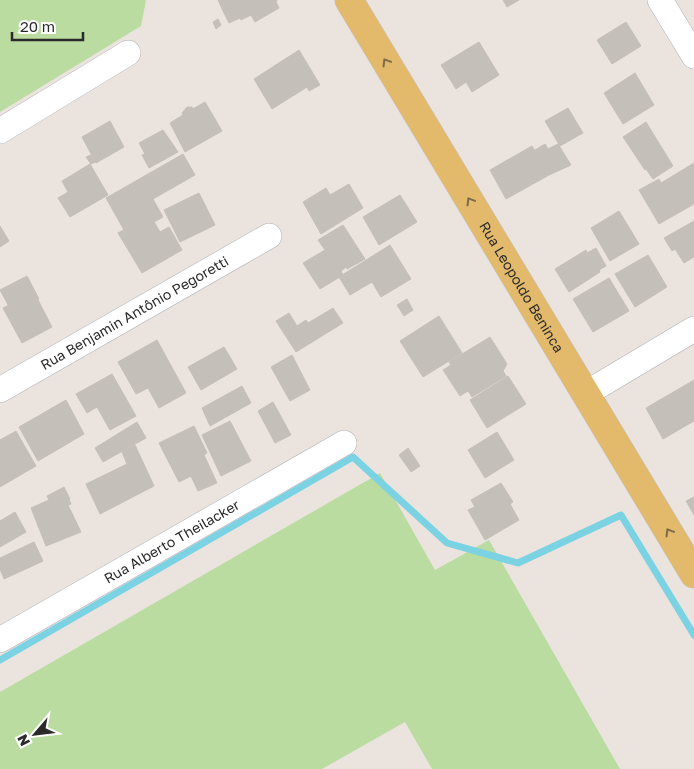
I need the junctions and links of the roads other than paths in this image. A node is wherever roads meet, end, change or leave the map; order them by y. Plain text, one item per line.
1 (349, 0) edge
2 (660, 0) edge
3 (128, 53) dead end
4 (694, 56) edge
5 (0, 131) edge
6 (269, 236) dead end
7 (694, 330) edge
8 (0, 390) edge
9 (585, 394) junction
10 (344, 443) dead end
11 (694, 574) edge
12 (0, 640) edge

9 -> 1 main road, Rua Leopoldo Beninca
2 - 4 street
3 - 5 street
6 - 8 street, Rua Benjamin Antônio Pegoretti
7 - 9 street
11 -> 9 main road, Rua Leopoldo Beninca
10 - 12 street, Rua Alberto Theilacker

